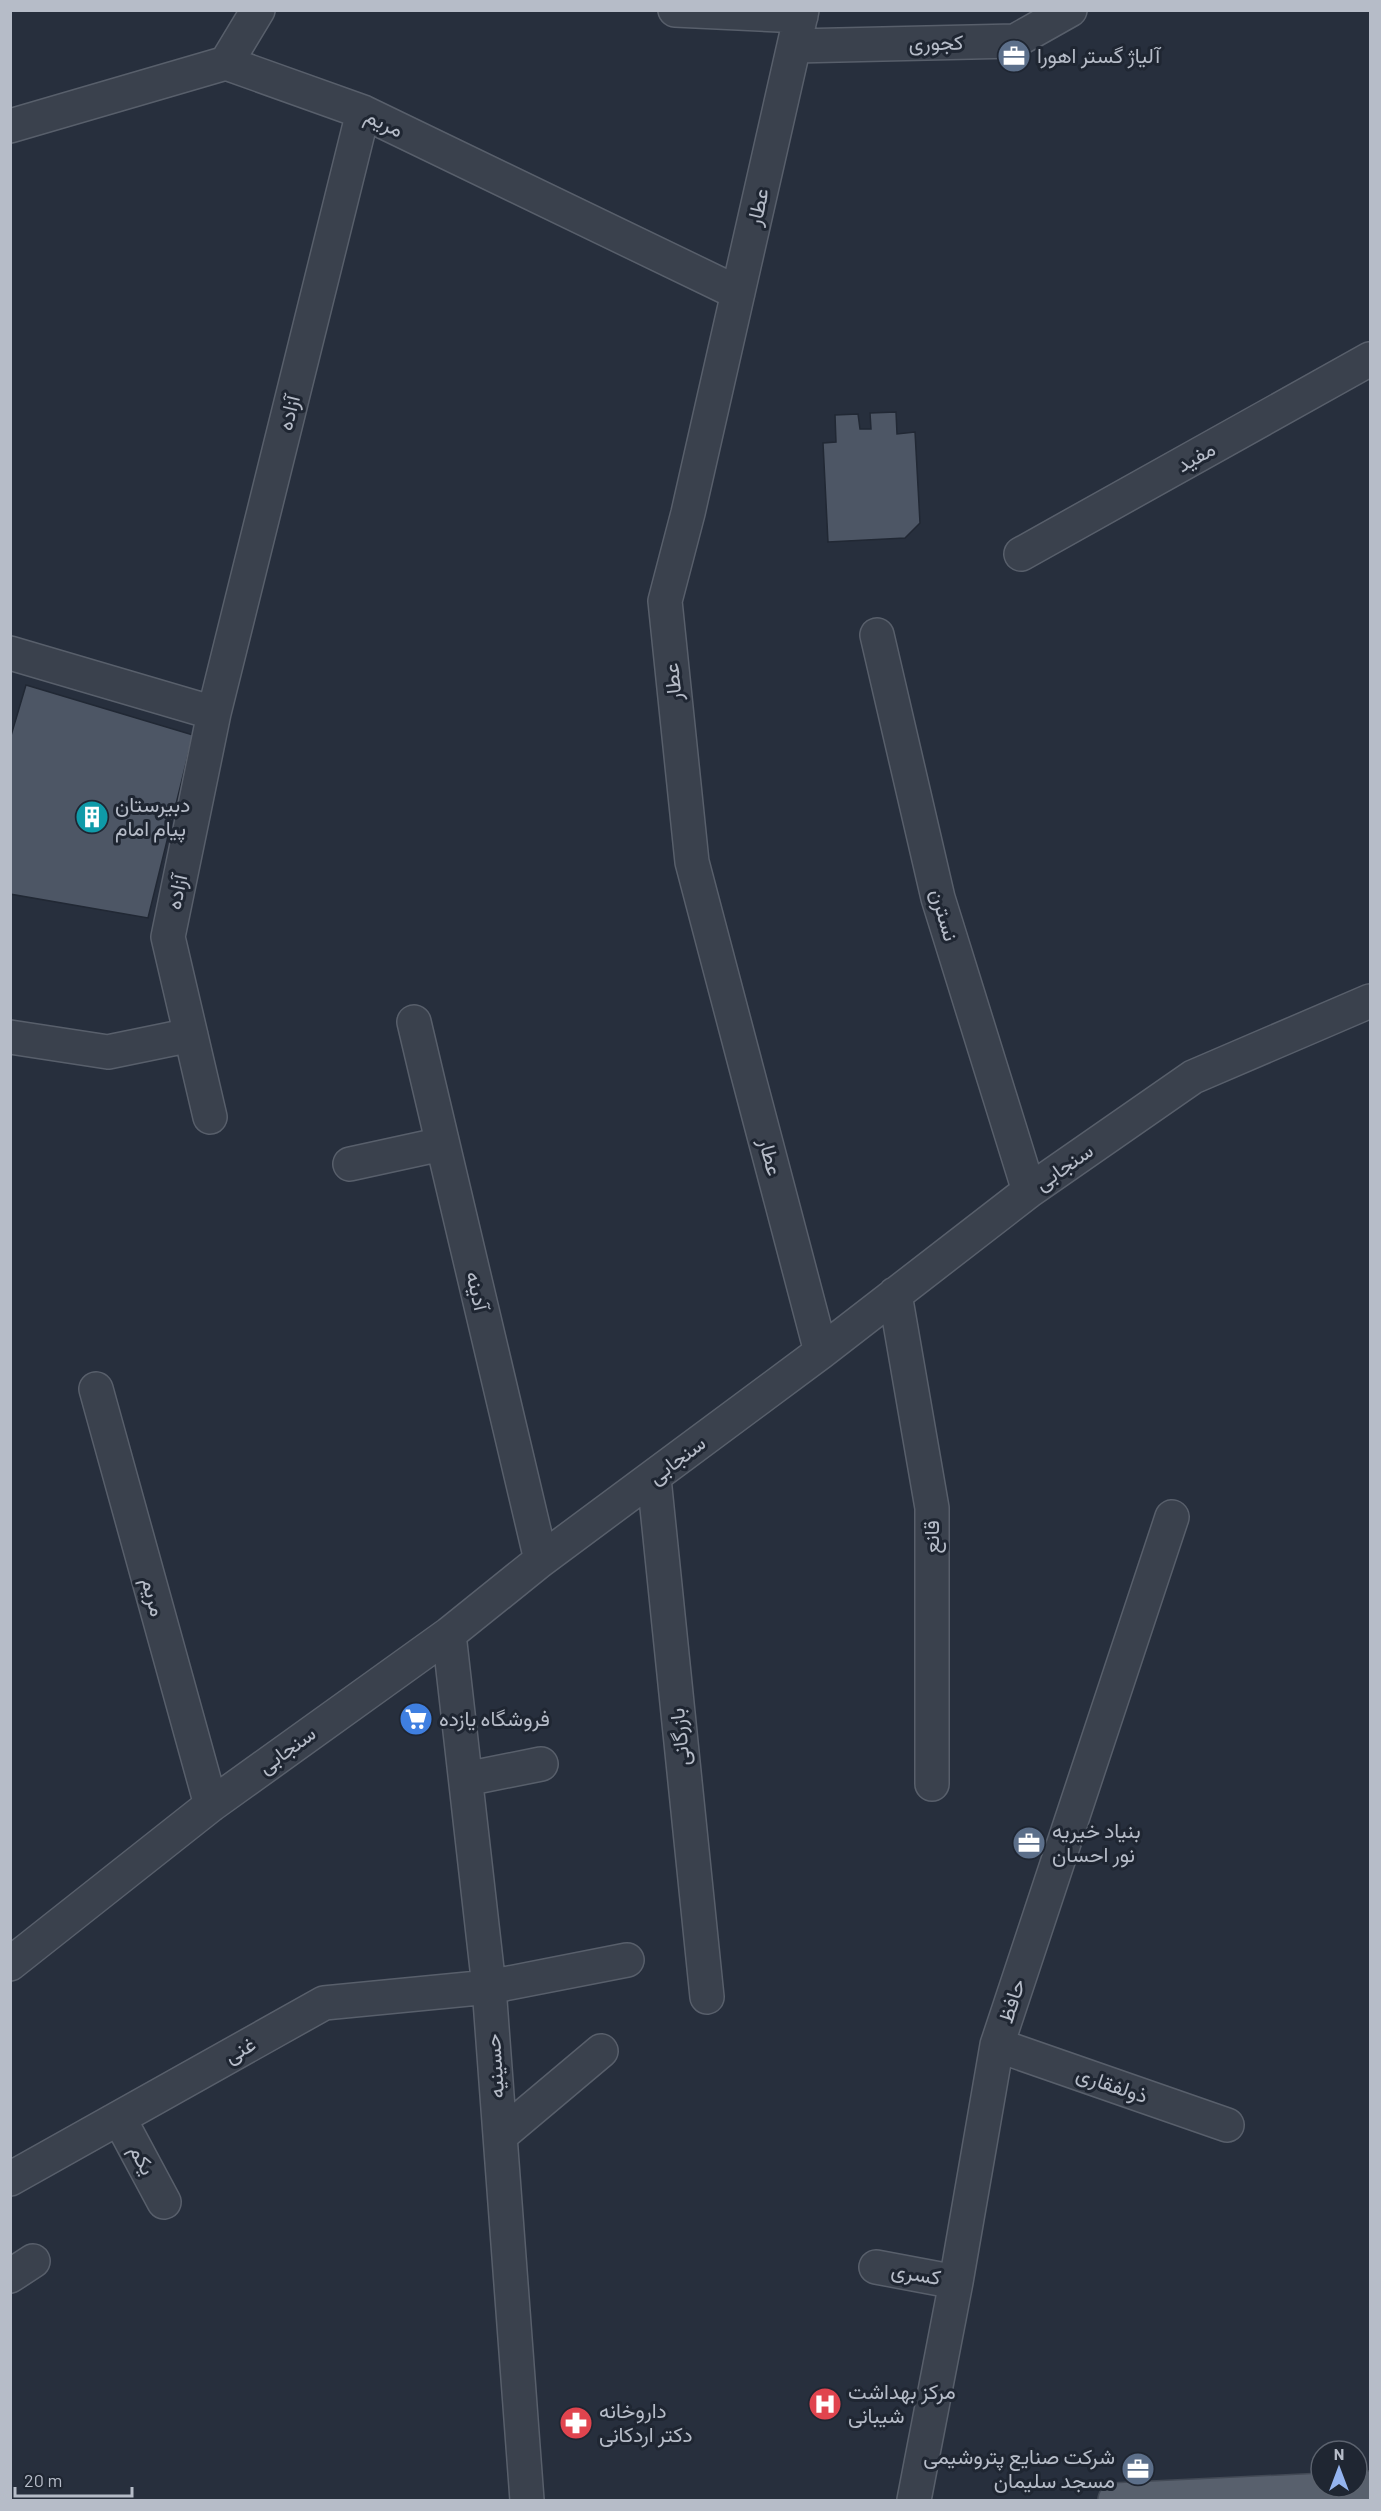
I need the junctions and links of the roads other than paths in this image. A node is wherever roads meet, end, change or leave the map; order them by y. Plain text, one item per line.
1 (258, 10) edge
2 (675, 10) edge
3 (1070, 10) edge
4 (799, 24) edge
5 (226, 63) junction
6 (363, 112) junction
7 (10, 126) edge
8 (738, 293) junction
9 (1371, 359) edge
10 (1021, 554) dead end
11 (877, 635) dead end
12 (10, 653) edge
13 (214, 713) junction
14 (1371, 1001) edge
15 (414, 1022) dead end
16 (190, 1035) junction
17 (10, 1037) edge
18 (210, 1117) dead end
19 (442, 1144) junction
20 (350, 1164) dead end
21 (1029, 1191) junction
22 (895, 1294) junction
23 (821, 1352) junction
24 (96, 1389) dead end
25 (654, 1478) junction
26 (1172, 1517) dead end
27 (541, 1560) junction
28 (449, 1634) junction
29 (541, 1764) dead end
30 (466, 1779) junction
31 (932, 1784) dead end
32 (211, 1805) junction
33 (627, 1960) dead end
34 (10, 1964) edge
35 (489, 1987) junction
36 (707, 1997) dead end
37 (997, 2045) junction
38 (601, 2051) dead end
39 (119, 2118) junction
40 (1227, 2125) dead end
41 (500, 2136) junction
42 (10, 2179) edge
43 (164, 2202) dead end
44 (876, 2267) dead end
45 (956, 2282) junction
46 (1371, 2488) edge
47 (527, 2500) edge
48 (914, 2500) edge
49 (1115, 2500) edge

1 - 5 street
2 - 4 street, کجوری
3 - 4 street, کجوری
4 - 8 street, عطار
5 - 6 street, مریم
5 - 7 street
6 - 8 street, مریم
6 - 13 street, آزاده
8 - 23 street, عطار
9 - 10 street, مفید
11 - 21 street, نسترن
12 - 13 street
13 - 16 street, آزاده
14 - 21 street, سنجابی
15 - 19 street, آدینه
16 - 17 street
16 - 18 street, آزاده
19 - 20 street
19 - 27 street, آدینه
21 - 22 street, سنجابی
22 - 23 street, سنجابی
22 - 31 street, قانع
23 - 25 street, سنجابی
24 - 32 street, مریم
25 - 27 street, سنجابی
25 - 36 street, بازرگانی
26 - 37 street, حافظ
27 - 28 street, سنجابی
28 - 30 street, حسینیه
28 - 32 street, سنجابی
29 - 30 street
30 - 35 street, حسینیه
32 - 34 street, سنجابی
33 - 35 street, غنی
35 - 39 street, غنی
35 - 41 street, حسینیه
37 - 40 street, ذولفقاری
37 - 45 street, حافظ
38 - 41 street
39 - 42 street, غنی
39 - 43 street, یکم
41 - 47 street, حسینیه
44 - 45 street, کسری
45 - 48 street, حافظ
46 - 49 main road

